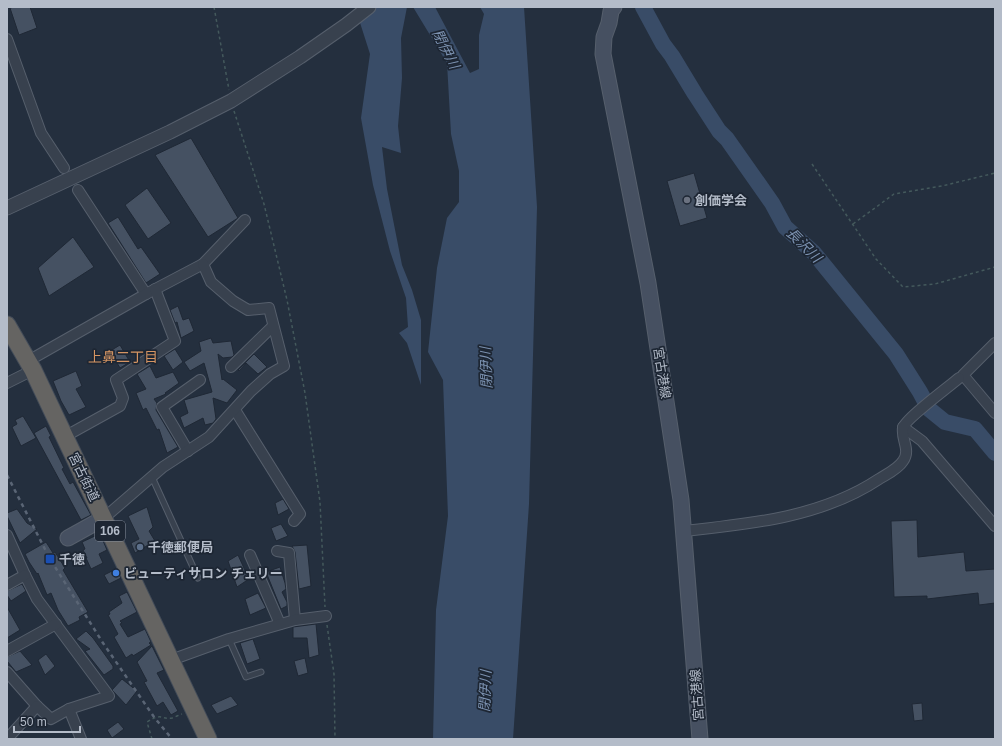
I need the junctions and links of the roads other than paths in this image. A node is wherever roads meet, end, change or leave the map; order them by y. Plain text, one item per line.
1 (369, 7) edge
2 (613, 9) edge
3 (7, 39) edge
4 (64, 168) dead end
5 (78, 190) dead end
6 (7, 208) edge
7 (245, 220) dead end
8 (203, 264) junction
9 (155, 289) junction
10 (146, 294) junction
11 (7, 325) edge
12 (273, 326) junction
13 (995, 343) edge
14 (31, 366) junction
15 (231, 367) dead end
16 (959, 378) dead end
17 (200, 380) dead end
18 (7, 383) edge
19 (235, 410) junction
20 (995, 413) edge
21 (903, 427) junction
22 (64, 437) junction
23 (188, 451) junction
24 (152, 477) junction
25 (104, 518) junction
26 (294, 522) dead end
27 (995, 526) edge
28 (684, 531) junction
29 (7, 535) edge
30 (68, 538) dead end
31 (277, 551) dead end
32 (250, 555) dead end
33 (25, 576) junction
34 (198, 578) dead end
35 (7, 585) edge
36 (326, 616) dead end
37 (295, 620) junction
38 (56, 624) junction
39 (280, 624) junction
40 (229, 639) junction
41 (7, 651) edge
42 (171, 660) junction
43 (7, 672) edge
44 (261, 672) dead end
45 (37, 706) junction
46 (69, 709) junction
47 (7, 739) edge
48 (82, 739) edge
49 (208, 739) edge
50 (700, 739) edge

1 - 6 street
2 - 28 main road, 宮古港線
3 - 4 street
5 - 10 street
7 - 8 street
8 - 9 street
8 - 12 street
9 - 10 street
9 - 22 street
10 - 14 street
11 - 14 highway, 宮古街道 / 106
12 - 15 street
12 - 19 street
13 - 20 street
14 - 18 street
14 - 22 highway, 宮古街道 / 106
16 - 21 street
17 - 23 street
19 - 23 street
19 - 26 street
21 - 27 street
21 - 28 street
22 - 25 highway, 宮古街道 / 106
23 - 24 street
24 - 25 street
24 - 34 lane
25 - 30 main road
25 - 42 highway, 宮古街道 / 106
28 - 50 main road, 宮古港線
29 - 33 street
31 - 37 street
32 - 39 street
33 - 35 street
33 - 38 street
36 - 37 street
37 - 39 street
38 - 41 street
38 - 46 street
39 - 40 street
40 - 42 street
40 - 44 lane
42 - 49 highway, 宮古街道 / 106
43 - 45 street
45 - 46 street
45 - 47 street
46 - 48 street

